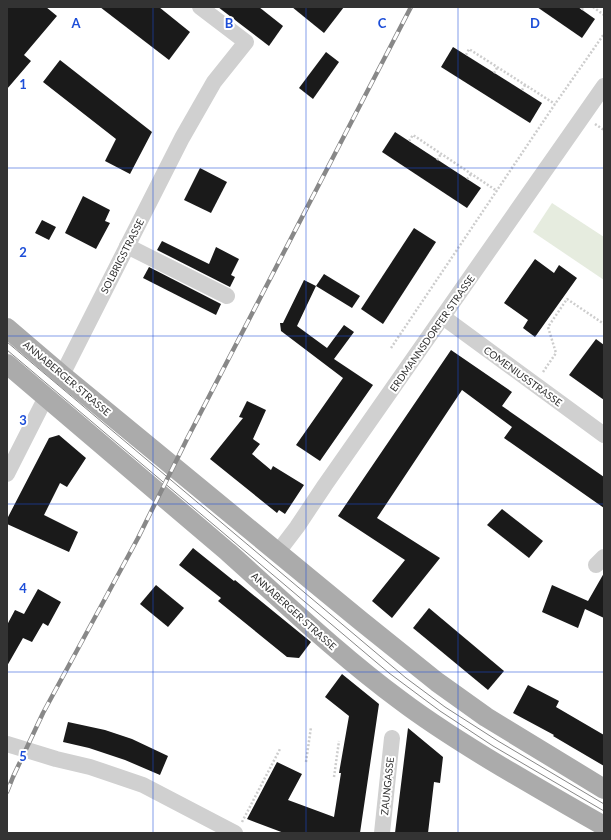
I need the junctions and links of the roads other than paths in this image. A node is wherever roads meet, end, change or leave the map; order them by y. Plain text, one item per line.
1 (200, 7) edge
2 (604, 86) edge
3 (127, 246) junction
4 (227, 296) dead end
5 (443, 317) junction
6 (7, 328) edge
7 (7, 364) edge
8 (62, 375) junction
9 (46, 397) junction
10 (604, 435) edge
11 (7, 474) edge
12 (278, 552) junction
13 (258, 579) junction
14 (392, 738) dead end
15 (7, 744) edge
16 (604, 789) edge
17 (604, 826) edge
18 (238, 830) edge
19 (382, 833) edge

1 - 3 street, SOLBRIGSTRASSE
2 - 5 street, ERDMANNSDORFER STRASSE
3 - 4 street
3 - 8 street, SOLBRIGSTRASSE
5 - 10 street, COMENIUSSTRASSE
5 - 12 street, ERDMANNSDORFER STRASSE
6 - 8 main road, ANNABERGER STRASSE
7 - 9 main road, ANNABERGER STRASSE
8 - 12 main road, ANNABERGER STRASSE
9 - 11 street
9 - 13 main road, ANNABERGER STRASSE
12 - 13 main road, ERDMANNSDORFER STRASSE
12 - 16 main road, ANNABERGER STRASSE
13 - 17 main road, ANNABERGER STRASSE
14 - 19 street, ZAUNGASSE
15 - 18 street

